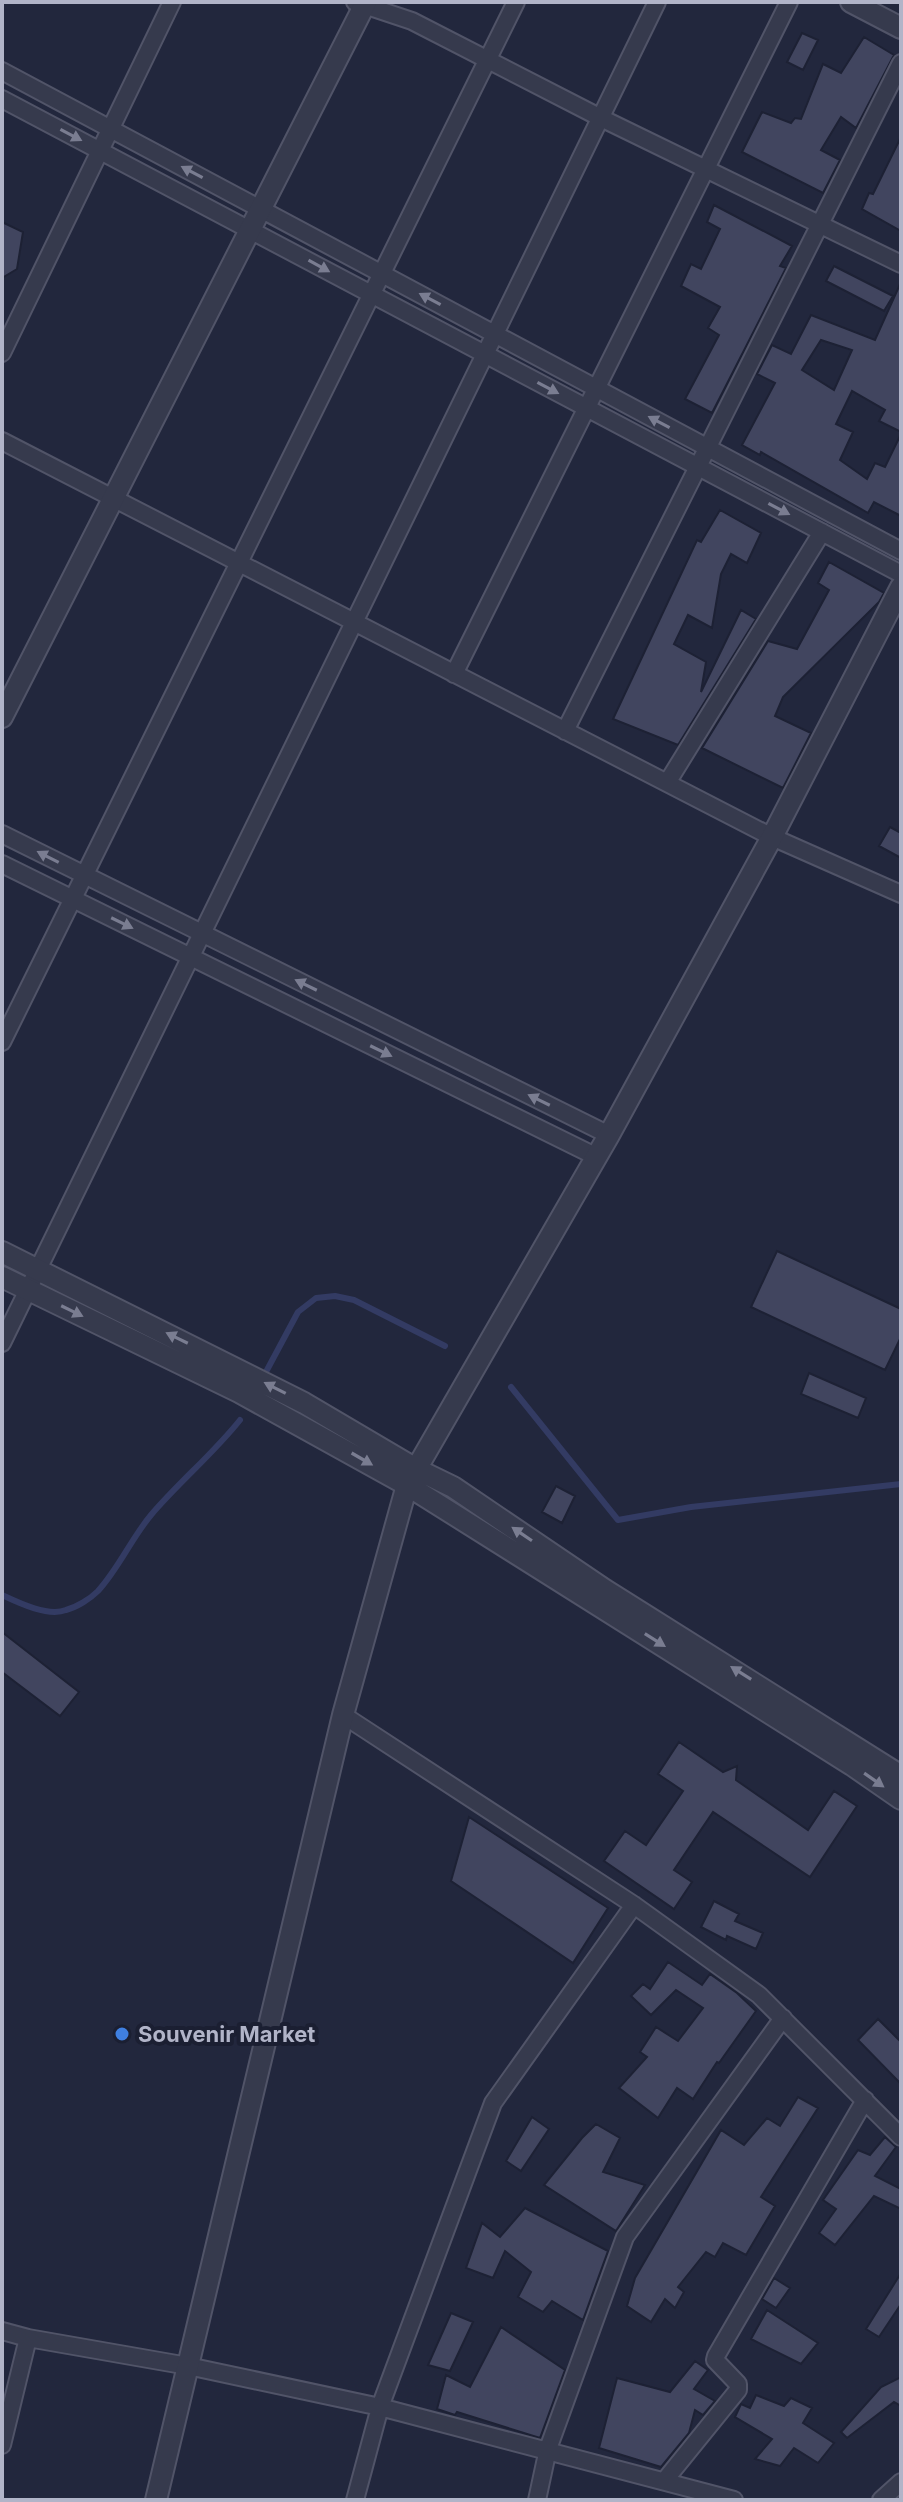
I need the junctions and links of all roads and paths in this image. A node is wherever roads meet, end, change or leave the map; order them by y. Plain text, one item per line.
1 (172, 2) edge
2 (394, 2) edge
3 (516, 2) edge
4 (657, 2) edge
5 (789, 2) edge
6 (851, 2) edge
7 (361, 3) edge
8 (412, 21) junction
9 (901, 28) edge
10 (488, 59) junction
11 (901, 63) edge
12 (2, 71) edge
13 (2, 99) edge
14 (601, 118) junction
15 (110, 128) junction
16 (100, 150) junction
17 (707, 168) junction
18 (261, 209) junction
19 (820, 224) junction
20 (251, 229) junction
21 (901, 264) edge
22 (382, 273) junction
23 (372, 295) junction
24 (496, 334) junction
25 (2, 353) edge
26 (486, 354) junction
27 (597, 389) junction
28 (587, 409) junction
29 (2, 441) edge
30 (708, 447) junction
31 (698, 467) junction
32 (114, 498) junction
33 (822, 532) junction
34 (901, 551) edge
35 (239, 563) junction
36 (901, 574) edge
37 (901, 587) edge
38 (354, 622) junction
39 (454, 674) junction
40 (2, 717) edge
41 (565, 731) junction
42 (667, 783) junction
43 (2, 834) edge
44 (772, 837) junction
45 (2, 864) edge
46 (84, 876) junction
47 (901, 894) edge
48 (73, 899) junction
49 (202, 934) junction
50 (191, 957) junction
51 (2, 1042) edge
52 (609, 1135) junction
53 (597, 1157) junction
54 (2, 1252) edge
55 (38, 1270) junction
56 (2, 1277) edge
57 (28, 1290) junction
58 (2, 1343) edge
59 (243, 1383) junction
60 (412, 1477) junction
61 (783, 1710) junction
62 (343, 1715) junction
63 (901, 1776) edge
64 (901, 1799) edge
65 (634, 1905) junction
66 (783, 2018) junction
67 (865, 2100) junction
68 (901, 2137) edge
69 (2, 2331) edge
70 (28, 2338) junction
71 (188, 2366) junction
72 (380, 2407) junction
73 (2, 2445) edge
74 (548, 2449) junction
75 (665, 2480) junction
76 (901, 2482) edge
77 (156, 2500) edge
78 (355, 2500) edge
79 (537, 2500) edge
80 (734, 2500) edge
81 (881, 2500) edge

1 - 15 street
2 - 8 street
3 - 10 street
4 - 14 street
5 - 17 street
6 - 9 street
7 - 8 street
7 - 18 street
8 - 10 street
10 - 14 street
10 - 22 street
11 - 19 street
12 - 15 street
13 -> 16 street
14 - 17 street
14 - 24 street
15 - 16 street
18 -> 15 street
16 - 20 street
16 - 25 street
17 - 19 street
17 - 27 street
18 - 20 street
18 - 22 street
19 - 21 street
19 - 30 street
20 -> 23 street
20 - 32 street
22 - 23 street
24 -> 22 street
23 - 26 street
23 - 35 street
24 - 26 street
24 - 27 street
26 -> 28 street
26 - 38 street
27 - 28 street
30 -> 27 street
28 - 31 street
28 - 39 street
29 - 32 street
30 - 31 street
30 - 34 street
31 -> 33 street
31 - 41 street
32 - 35 street
32 - 40 street
33 - 36 street
33 - 42 street
35 - 38 street
35 - 46 street
37 - 44 street
38 - 39 street
38 - 49 street
39 - 41 street
41 - 42 street
42 - 44 street
46 -> 43 street
44 - 47 street
44 - 52 street
45 - 48 street
46 - 48 street
46 - 49 street
48 -> 50 street
48 - 51 street
49 - 50 street
52 -> 49 street
50 -> 53 street
50 - 55 street
52 - 53 street
53 - 60 street
54 - 55 street
55 - 57 street
59 -> 55 street
56 - 57 street
57 - 58 street
57 -> 59 street
59 - 60 street
60 - 61 street
60 - 62 street
61 - 63 street
61 -> 64 street
62 - 65 street
62 - 71 street
65 - 66 street
65 - 72 street
66 - 67 street
66 - 74 street
67 - 68 street
67 - 75 street
69 - 70 street
70 - 71 street
70 - 73 street
71 - 72 street
71 - 77 street
72 - 74 street
72 - 78 street
74 - 75 street
74 - 79 street
75 - 80 street
76 - 81 street

